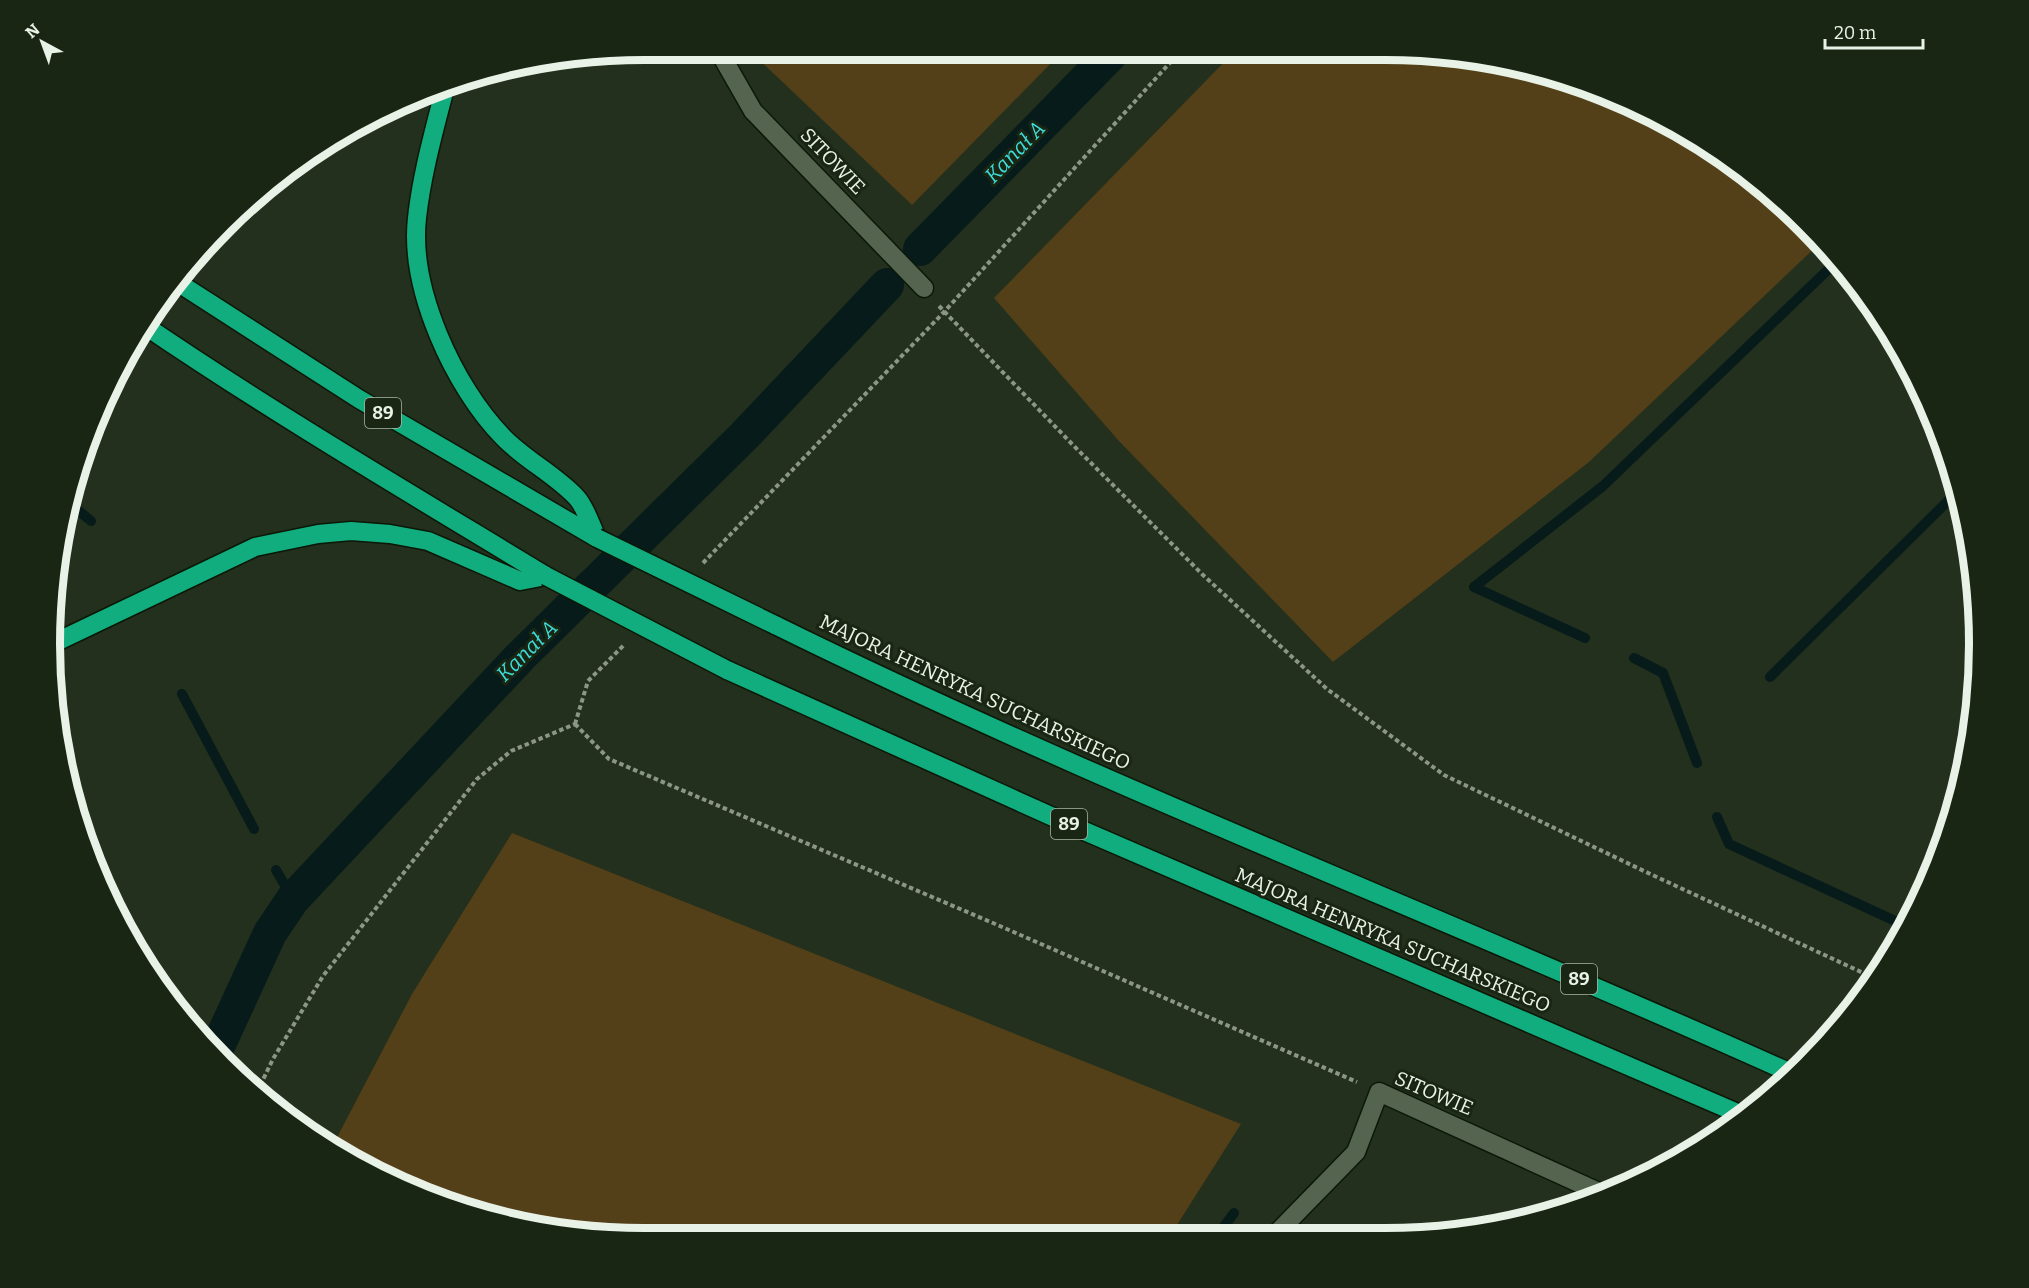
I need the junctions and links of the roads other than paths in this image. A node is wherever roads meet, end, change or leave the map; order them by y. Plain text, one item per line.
1 (725, 60) edge
2 (443, 96) edge
3 (183, 286) edge
4 (924, 288) road end
5 (152, 330) edge
6 (597, 538) junction
7 (546, 576) junction
8 (60, 640) edge
9 (1784, 1070) edge
10 (1734, 1112) edge
11 (1593, 1190) edge
12 (1282, 1228) edge

1 - 4 street, SITOWIE
2 - 6 highway
3 - 6 highway, MAJORA HENRYKA SUCHARSKIEGO / 89
5 - 7 highway, MAJORA HENRYKA SUCHARSKIEGO / 89
6 - 9 highway, MAJORA HENRYKA SUCHARSKIEGO / 89, bridge
7 - 8 highway
7 - 10 highway, MAJORA HENRYKA SUCHARSKIEGO / 89, bridge
11 - 12 street, SITOWIE

